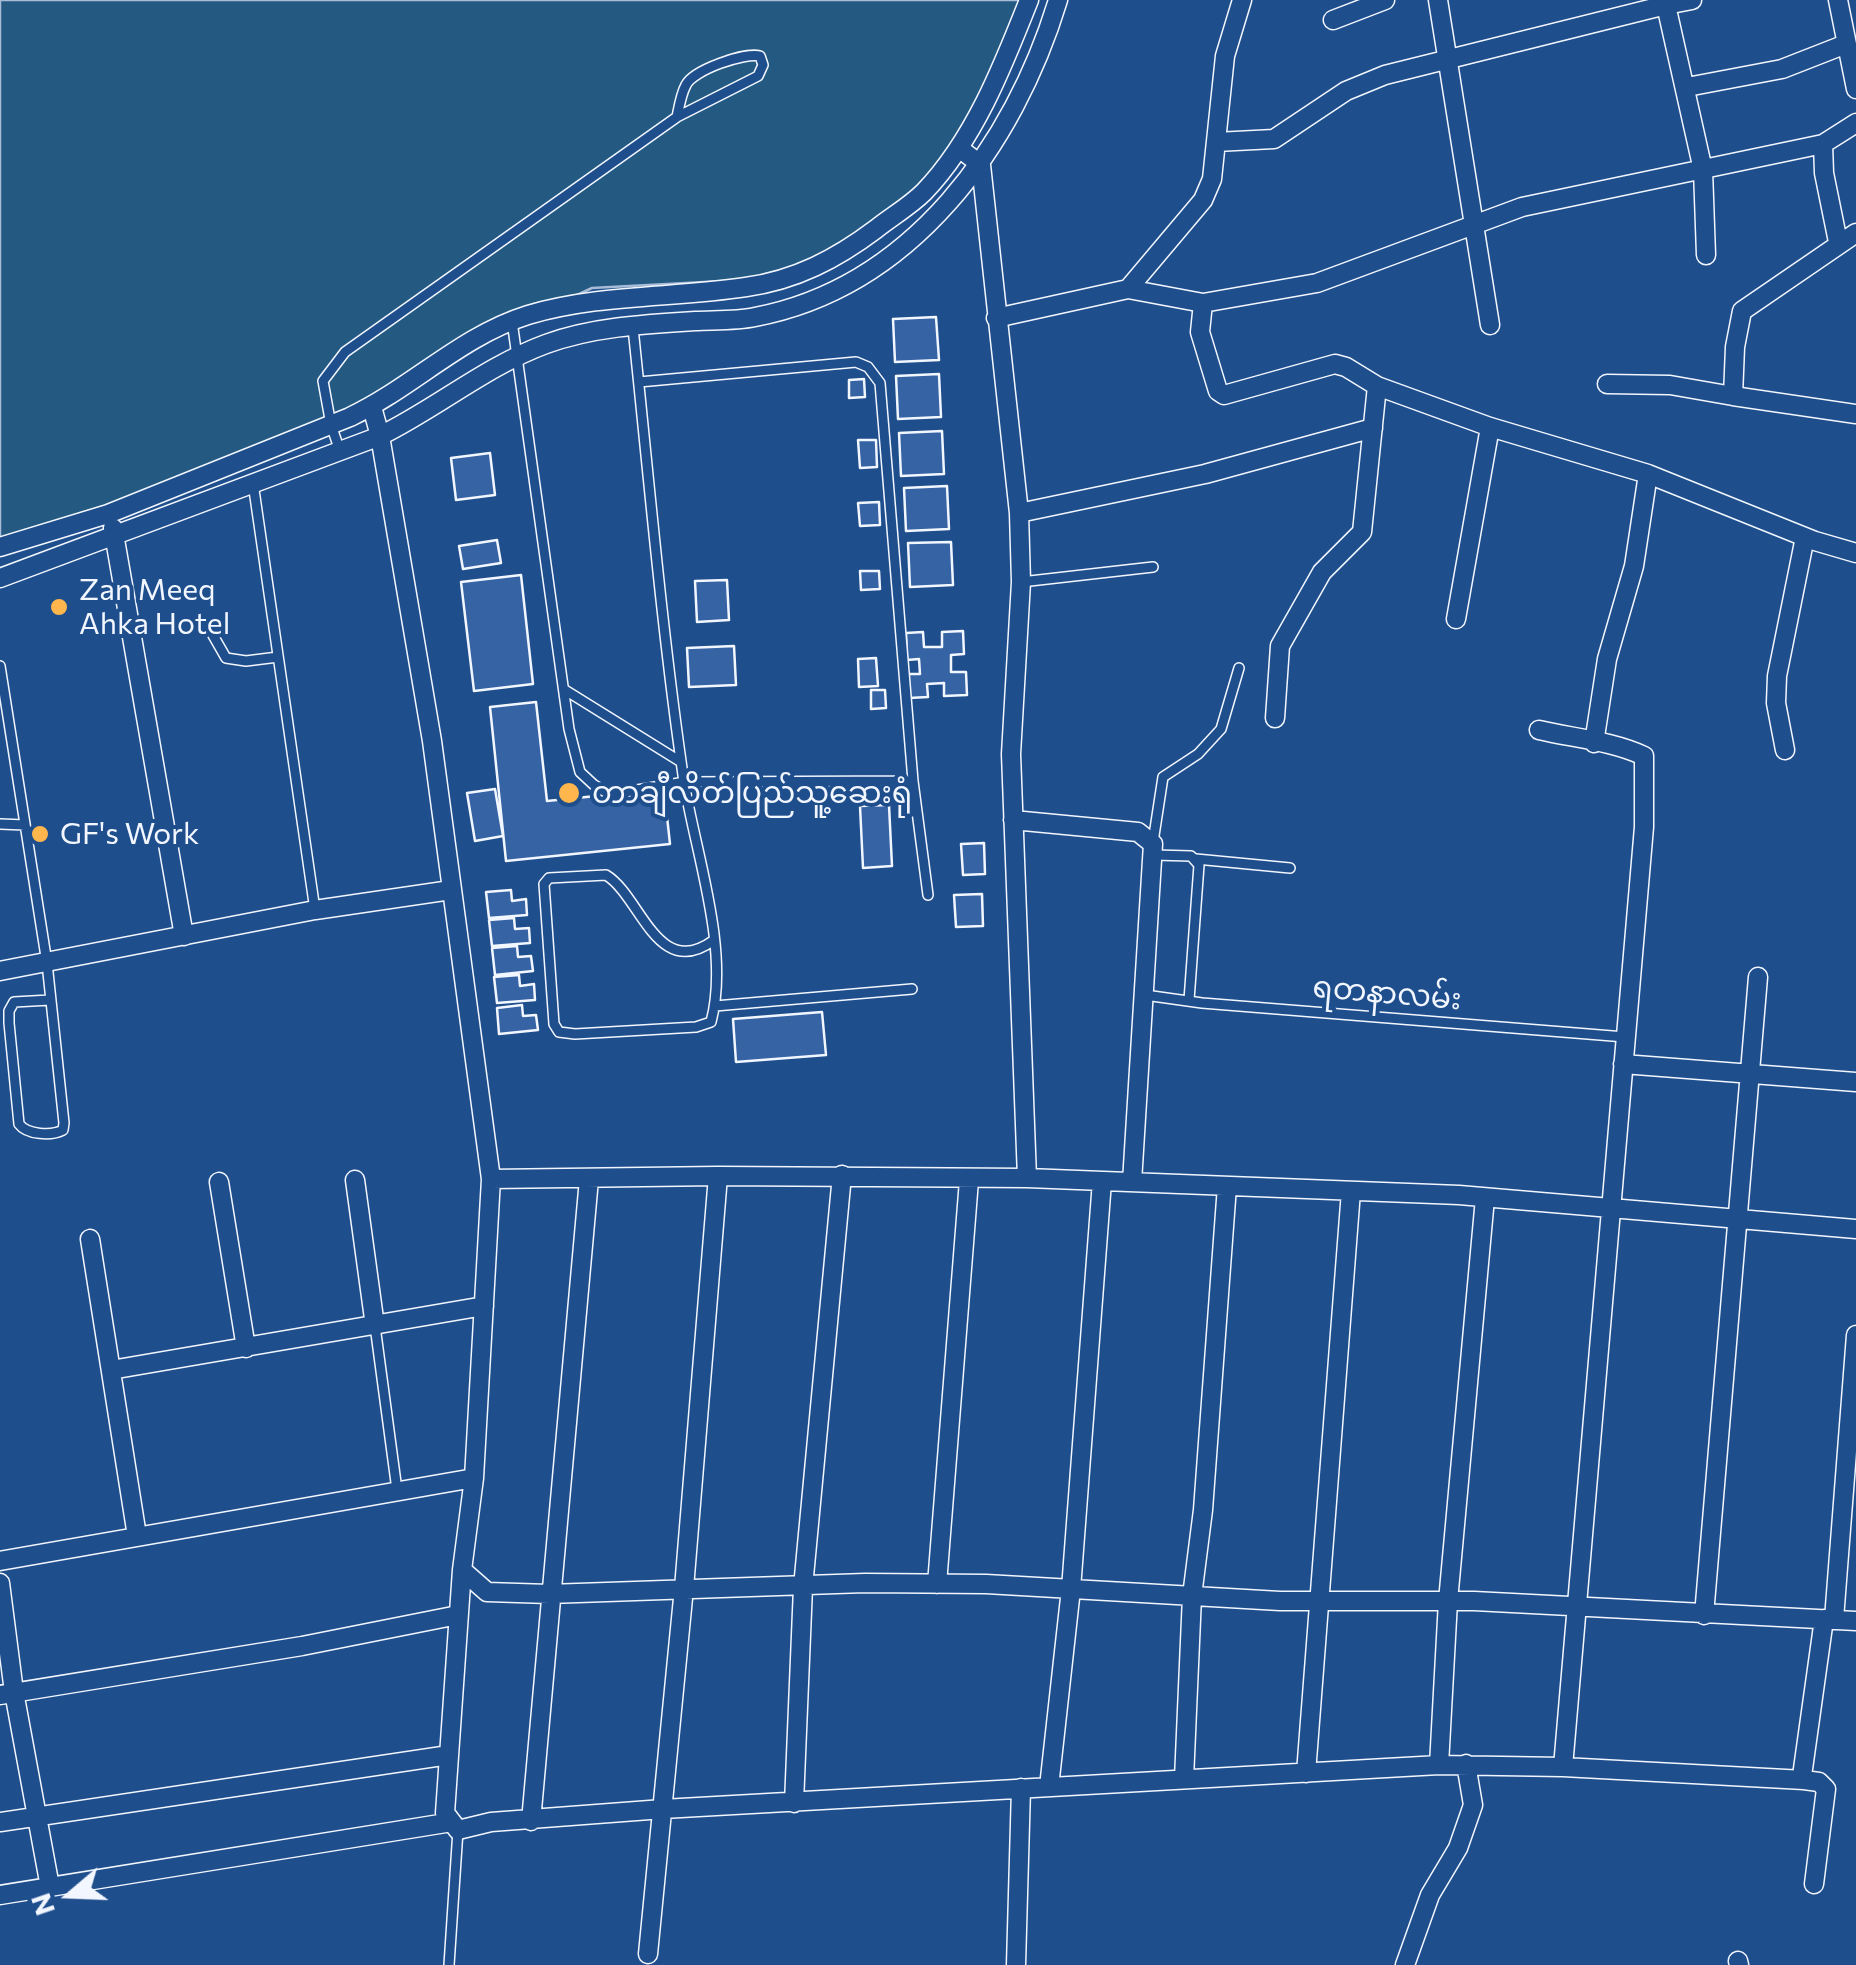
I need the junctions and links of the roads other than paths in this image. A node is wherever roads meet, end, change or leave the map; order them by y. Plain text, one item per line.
1 (1029, 0) edge
2 (1058, 0) edge
3 (1242, 0) edge
4 (1385, 0) edge
5 (1438, 0) edge
6 (1692, 0) edge
7 (1838, 0) edge
8 (1666, 2) edge
9 (1334, 20) dead end
10 (1846, 44) junction
11 (1447, 58) junction
12 (1687, 88) junction
13 (1856, 89) edge
14 (677, 117) junction
15 (1856, 122) edge
16 (1216, 142) junction
17 (1824, 144) junction
18 (959, 148) junction
19 (981, 165) junction
20 (1703, 170) junction
21 (1472, 225) junction
22 (1856, 233) edge
23 (1838, 242) junction
24 (1706, 254) dead end
25 (1128, 289) junction
26 (1203, 303) junction
27 (996, 318) junction
28 (512, 321) junction
29 (1490, 325) dead end
30 (633, 328) junction
31 (518, 357) junction
32 (639, 382) junction
33 (1607, 384) dead end
34 (1377, 386) junction
35 (1733, 396) junction
36 (372, 407) junction
37 (1856, 414) edge
38 (331, 424) junction
39 (1490, 427) junction
40 (1373, 428) junction
41 (380, 436) junction
42 (340, 450) junction
43 (1648, 474) junction
44 (254, 483) junction
45 (108, 514) junction
46 (1019, 514) junction
47 (115, 534) junction
48 (1805, 538) junction
49 (0, 547) edge
50 (1856, 552) edge
51 (1153, 567) dead end
52 (0, 578) edge
53 (1020, 582) junction
54 (1456, 619) dead end
55 (206, 622) dead end
56 (278, 657) junction
57 (0, 666) edge
58 (1239, 668) dead end
59 (564, 690) junction
60 (1275, 718) dead end
61 (1539, 730) dead end
62 (1594, 744) junction
63 (1785, 750) dead end
64 (682, 762) junction
65 (913, 781) junction
66 (684, 782) junction
67 (1013, 820) junction
68 (0, 824) edge
69 (25, 825) junction
70 (1154, 850) junction
71 (1196, 860) junction
72 (1290, 868) dead end
73 (451, 890) junction
74 (928, 894) dead end
75 (314, 910) junction
76 (184, 936) junction
77 (714, 940) junction
78 (46, 963) junction
79 (0, 971) edge
80 (1758, 976) dead end
81 (912, 990) dead end
82 (1145, 995) junction
83 (50, 1000) junction
84 (1189, 1000) junction
85 (716, 1006) junction
86 (1625, 1037) junction
87 (1623, 1064) junction
88 (1748, 1075) junction
89 (1856, 1082) edge
90 (842, 1175) junction
91 (718, 1176) junction
92 (1027, 1178) junction
93 (491, 1179) junction
94 (588, 1179) junction
95 (355, 1180) dead end
96 (969, 1180) junction
97 (1102, 1181) junction
98 (220, 1182) dead end
99 (1132, 1182) junction
100 (1226, 1186) junction
101 (1351, 1191) junction
102 (1485, 1198) junction
103 (1609, 1210) junction
104 (1736, 1218) junction
105 (1856, 1228) edge
106 (90, 1239) dead end
107 (484, 1306) junction
108 (376, 1326) junction
109 (1856, 1335) edge
110 (246, 1348) junction
111 (111, 1370) junction
112 (474, 1478) junction
113 (398, 1490) junction
114 (137, 1536) junction
115 (0, 1560) edge
116 (462, 1570) junction
117 (0, 1583) edge
118 (936, 1584) junction
119 (802, 1586) junction
120 (684, 1588) junction
121 (1070, 1589) junction
122 (549, 1594) junction
123 (1192, 1596) junction
124 (1320, 1601) junction
125 (1448, 1601) junction
126 (1576, 1607) junction
127 (458, 1615) junction
128 (1704, 1615) junction
129 (1829, 1619) junction
130 (1856, 1621) edge
131 (7, 1694) edge
132 (449, 1755) junction
133 (1466, 1764) junction
134 (1439, 1765) junction
135 (1563, 1767) junction
136 (1306, 1773) junction
137 (1184, 1780) junction
138 (1804, 1780) junction
139 (1049, 1787) junction
140 (1021, 1788) junction
141 (794, 1803) junction
142 (662, 1809) junction
143 (36, 1817) junction
144 (531, 1821) junction
145 (0, 1822) edge
146 (455, 1826) junction
147 (1814, 1884) dead end
148 (50, 1887) junction
149 (0, 1895) edge
150 (648, 1954) dead end
151 (449, 1965) edge
152 (1016, 1965) edge
153 (1404, 1965) edge

1 - 18 street
2 - 19 street
3 - 16 street
4 - 9 street
5 - 11 street
6 - 8 street
7 - 10 street
8 - 11 street
8 - 12 street
10 - 12 street
10 - 13 street
11 - 16 street
11 - 21 street
12 - 20 street
14 - 14 lane
14 - 38 lane
15 - 17 street
16 - 25 street
17 - 20 street
17 - 23 street
18 - 19 street
18 - 28 street
19 - 27 street
19 - 30 street
20 - 21 street
20 - 24 street
21 - 26 street
21 - 29 street
22 - 23 street
23 - 35 street
25 - 26 street
25 - 27 street
26 - 34 street
27 - 46 street
28 - 31 lane
28 - 36 street
30 - 31 street
30 - 32 lane
31 - 41 street
31 - 59 lane
32 - 64 lane
32 - 65 lane
33 - 35 street
34 - 39 street
34 - 40 street
35 - 37 street
36 - 38 street
36 - 41 street
38 - 42 lane
38 - 45 street
39 - 43 street
39 - 54 street
40 - 46 street
40 - 60 street
41 - 42 street
41 - 73 street
42 - 44 street
43 - 48 street
43 - 62 street
44 - 47 street
44 - 56 lane
45 - 47 street
45 - 49 street
46 - 53 street
47 - 52 street
47 - 76 street
48 - 50 street
48 - 63 street
51 - 53 lane
53 - 67 street
55 - 56 lane
56 - 75 lane
57 - 69 lane
58 - 70 lane
59 - 64 lane
59 - 66 lane
61 - 62 street
62 - 86 street
64 - 66 lane
65 - 66 lane
65 - 74 lane
66 - 77 lane
67 - 70 street
67 - 92 street
68 - 69 lane
69 - 78 lane
70 - 71 lane
70 - 82 street
71 - 72 lane
71 - 84 lane
73 - 75 street
73 - 93 street
75 - 76 street
76 - 78 street
77 - 85 lane
77 - 85 lane
78 - 79 street
78 - 83 lane
80 - 88 street
81 - 85 lane
82 - 84 lane, ရတနာလမ်း
82 - 99 street
83 - 83 lane
84 - 86 lane, ရတနာလမ်း
86 - 87 street
87 - 88 street
87 - 103 street
88 - 89 street
88 - 104 street
90 - 91 street
90 - 96 street
90 - 119 street
91 - 94 street
91 - 120 street
92 - 96 street
92 - 97 street
93 - 94 street
93 - 107 street
94 - 122 street
95 - 108 street
96 - 118 street
97 - 99 street
97 - 121 street
98 - 110 street
99 - 100 street
100 - 101 street
100 - 123 street
101 - 102 street
101 - 124 street
102 - 103 street
102 - 125 street
103 - 104 street
103 - 126 street
104 - 105 street
104 - 128 street
106 - 111 street
107 - 108 street
107 - 112 street
108 - 110 street
108 - 113 lane
109 - 129 street
110 - 111 street
111 - 114 street
112 - 113 street
112 - 116 street
113 - 114 street
114 - 115 street
116 - 122 street
116 - 127 street
117 - 131 street
118 - 119 street
118 - 121 street
119 - 120 street
119 - 141 street
120 - 122 street
120 - 142 street
121 - 123 street
121 - 139 street
122 - 144 street
123 - 124 street
123 - 137 street
124 - 125 street
124 - 136 street
125 - 126 street
125 - 134 street
126 - 128 street
126 - 135 street
127 - 131 street
127 - 132 street
128 - 129 street
129 - 130 street
129 - 138 street
131 - 143 street
132 - 143 street
132 - 146 street
133 - 134 street
133 - 135 street
133 - 153 street
134 - 136 street
135 - 138 street
136 - 137 street
137 - 139 street
138 - 147 street
139 - 140 street
140 - 141 street
140 - 152 street
141 - 142 street
142 - 144 street
142 - 150 street
143 - 145 street
143 - 148 street
144 - 146 street
146 - 148 street
146 - 151 lane
148 - 149 street

